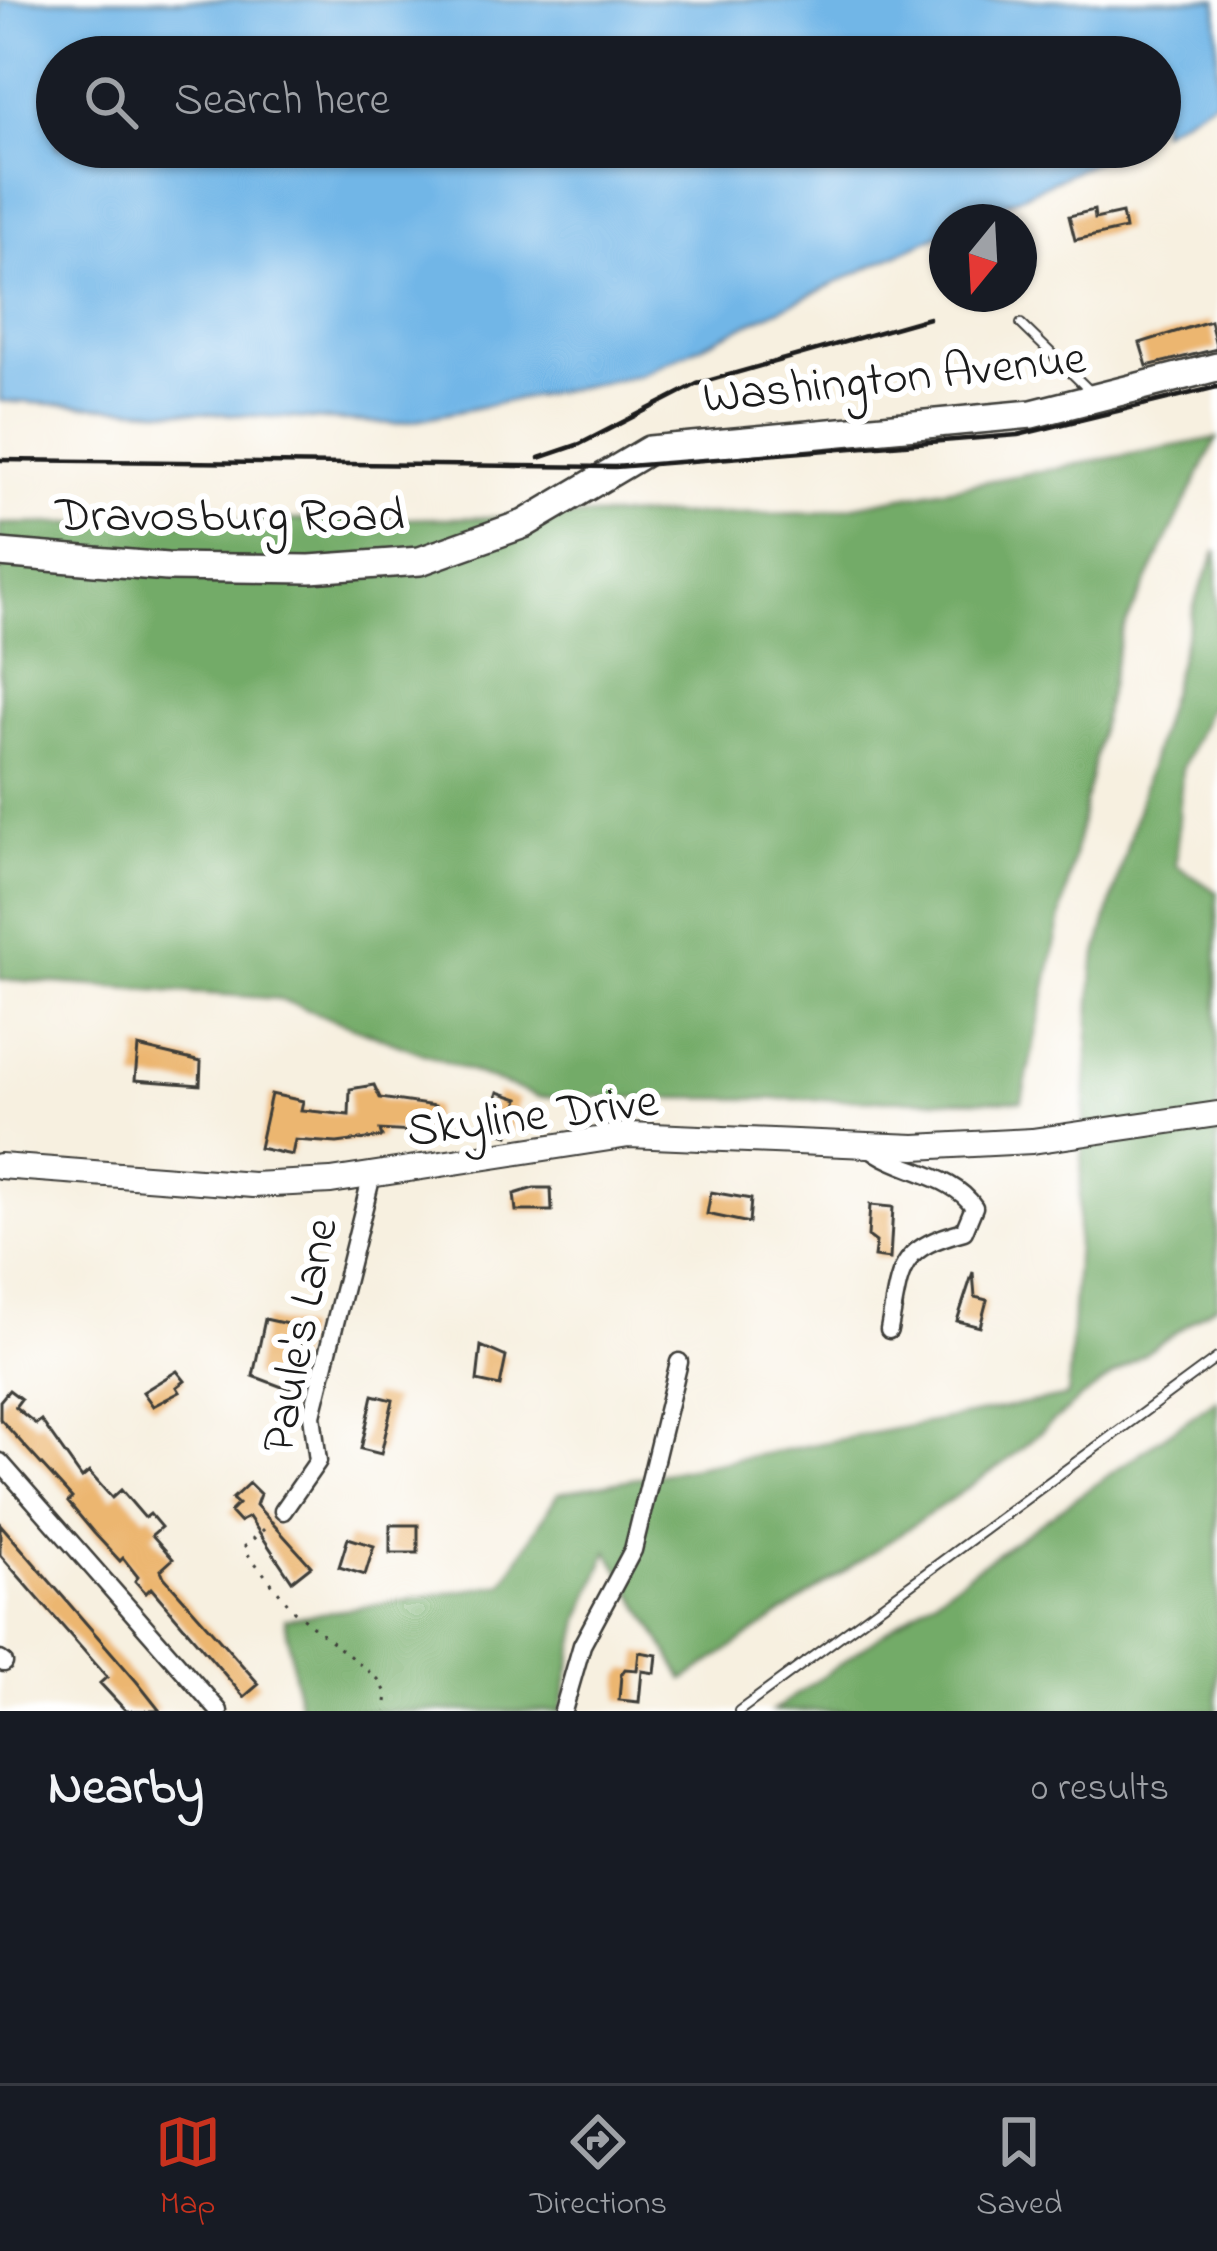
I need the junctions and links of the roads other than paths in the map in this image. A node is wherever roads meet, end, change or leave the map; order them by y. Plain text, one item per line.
1 (1021, 324) dead end
2 (1217, 367) edge
3 (1100, 400) junction
4 (650, 450) joint
5 (0, 554) edge
6 (1217, 1114) edge
7 (867, 1145) junction
8 (0, 1166) edge
9 (372, 1175) junction
10 (889, 1330) dead end
11 (1217, 1358) edge
12 (679, 1362) dead end
13 (0, 1462) edge
14 (283, 1511) road end
15 (219, 1711) edge
16 (563, 1711) edge
17 (739, 1711) edge

1 - 3 lane
2 - 3 main road, Washington Avenue
3 - 4 main road, Washington Avenue
4 - 5 main road, Dravosburg Road
6 - 7 street, Skyline Drive
7 - 9 street, Skyline Drive
7 - 10 street
8 - 9 street, Skyline Drive
9 - 14 street, Paule's Lane
11 - 17 lane
12 - 16 street
13 - 15 street

